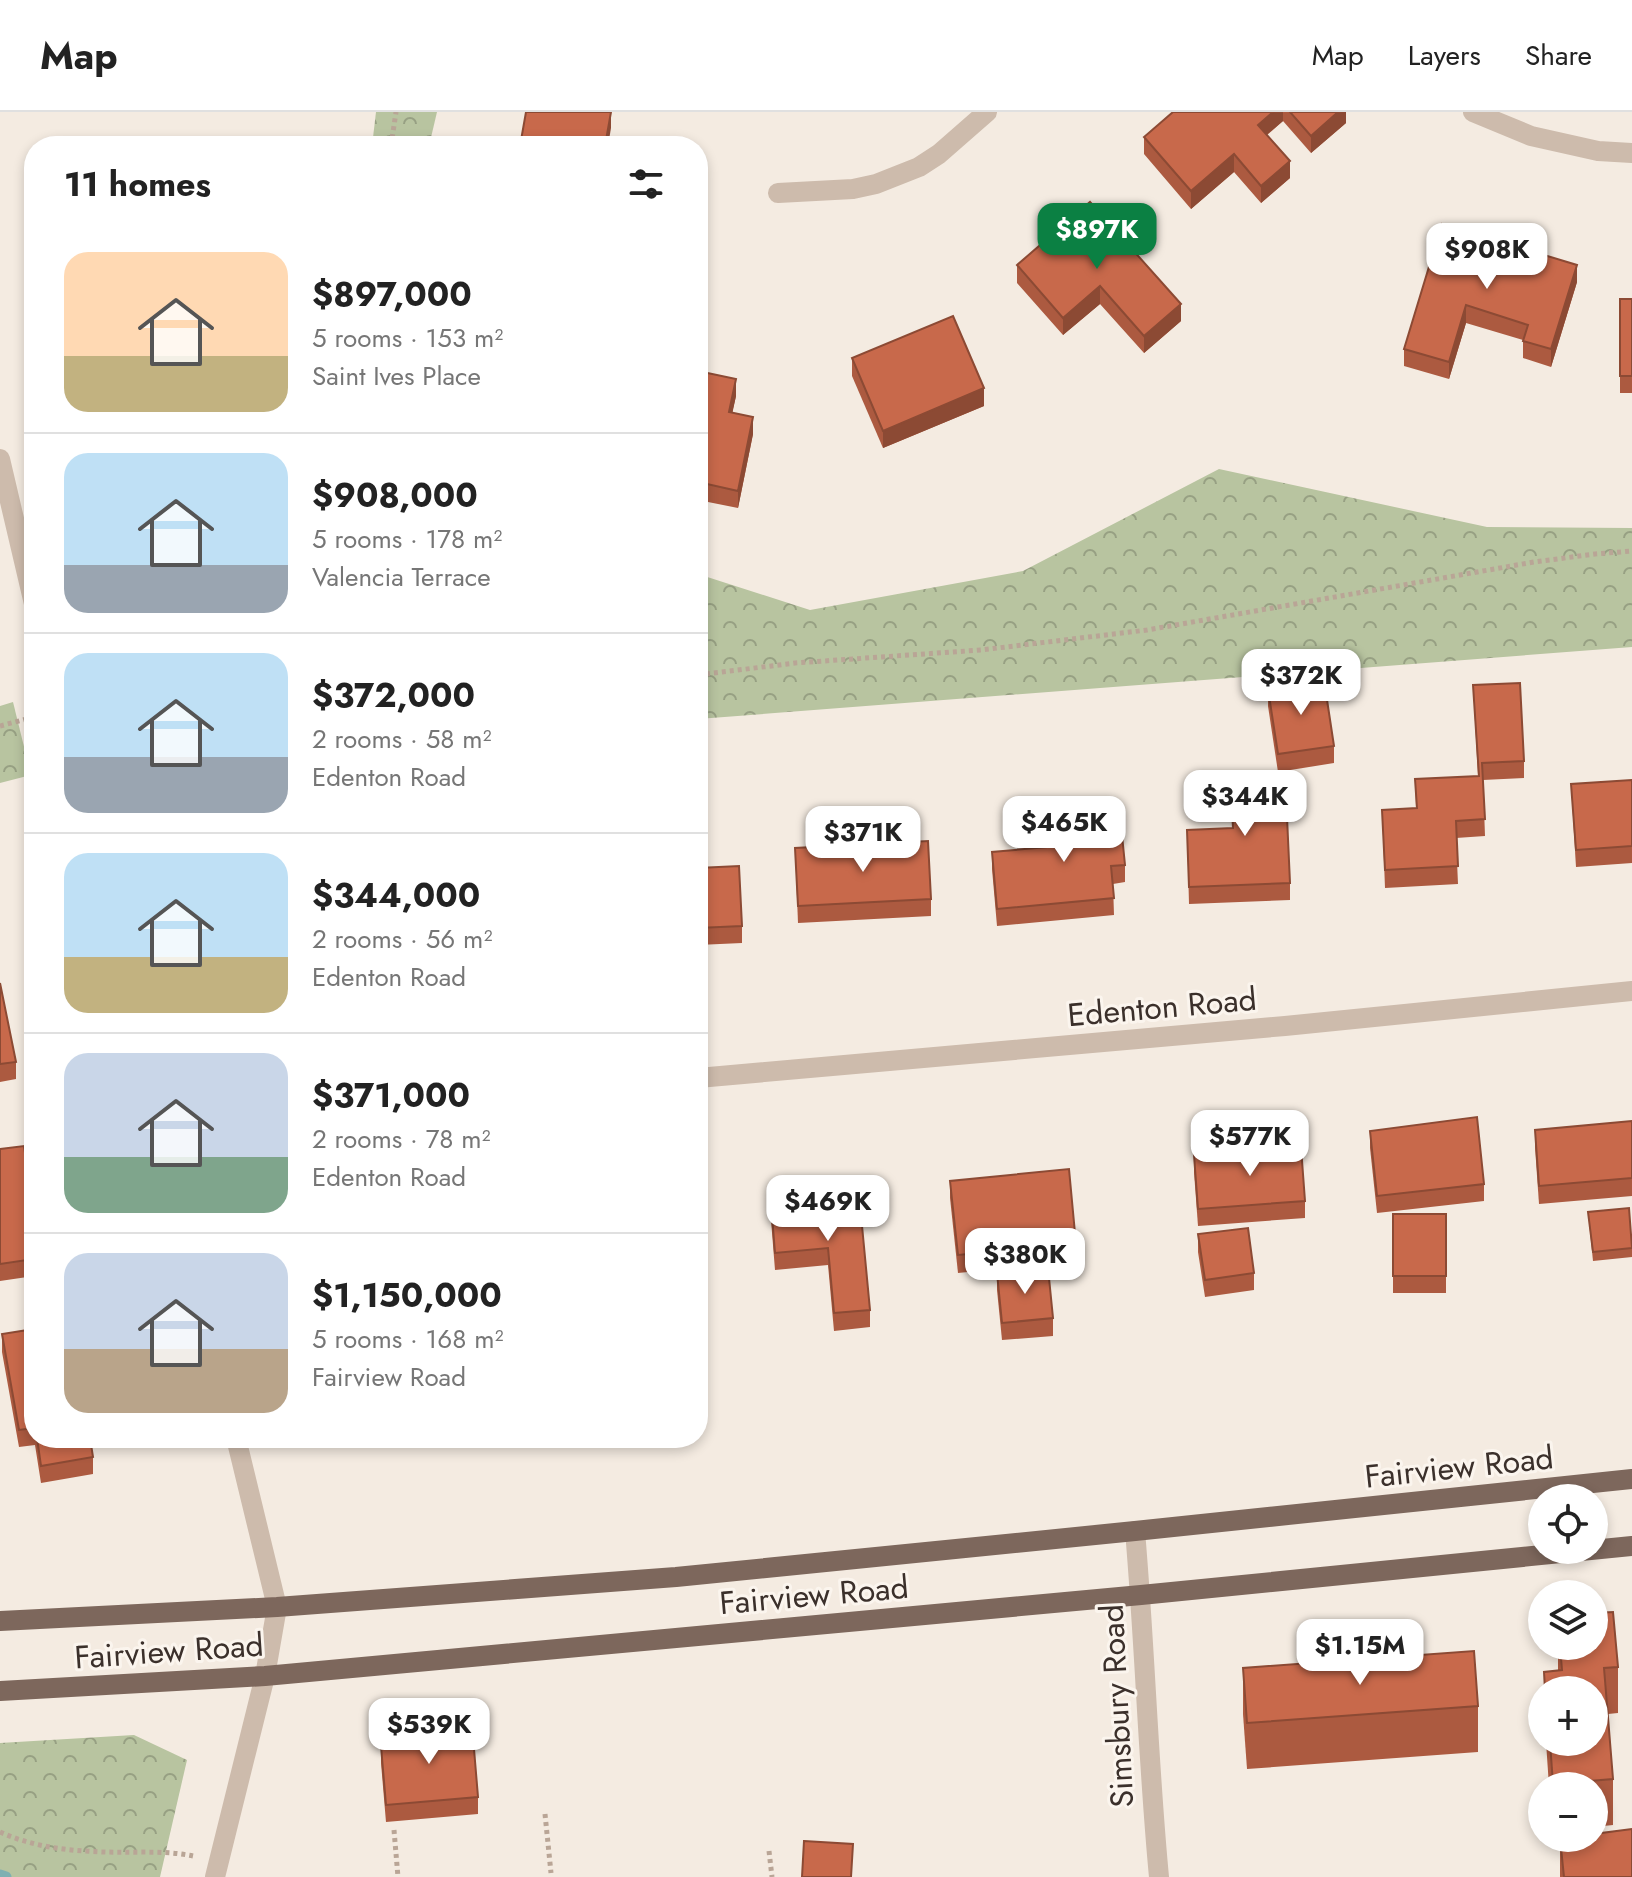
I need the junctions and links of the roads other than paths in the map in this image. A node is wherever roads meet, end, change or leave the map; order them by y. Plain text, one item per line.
1 (987, 112) edge
2 (1473, 112) edge
3 (1632, 153) edge
4 (778, 193) dead end
5 (0, 459) edge
6 (24, 561) edge
7 (1632, 991) edge
8 (708, 1077) edge
9 (238, 1448) edge
10 (1632, 1479) edge
11 (1135, 1531) junction
12 (1632, 1546) edge
13 (1141, 1595) junction
14 (277, 1607) junction
15 (0, 1621) edge
16 (265, 1676) junction
17 (0, 1691) edge
18 (215, 1877) edge
19 (1159, 1877) edge

1 - 4 street
2 - 3 street
5 - 6 street
7 - 8 street, Edenton Road
9 - 14 street
10 - 11 main road, Fairview Road
11 - 13 street, Simsbury Road
11 - 14 main road, Fairview Road
12 - 13 main road, Fairview Road
13 - 16 main road, Fairview Road
13 - 19 street, Simsbury Road
14 - 15 main road, Fairview Road
14 - 16 street
16 - 17 main road, Fairview Road
16 - 18 street

